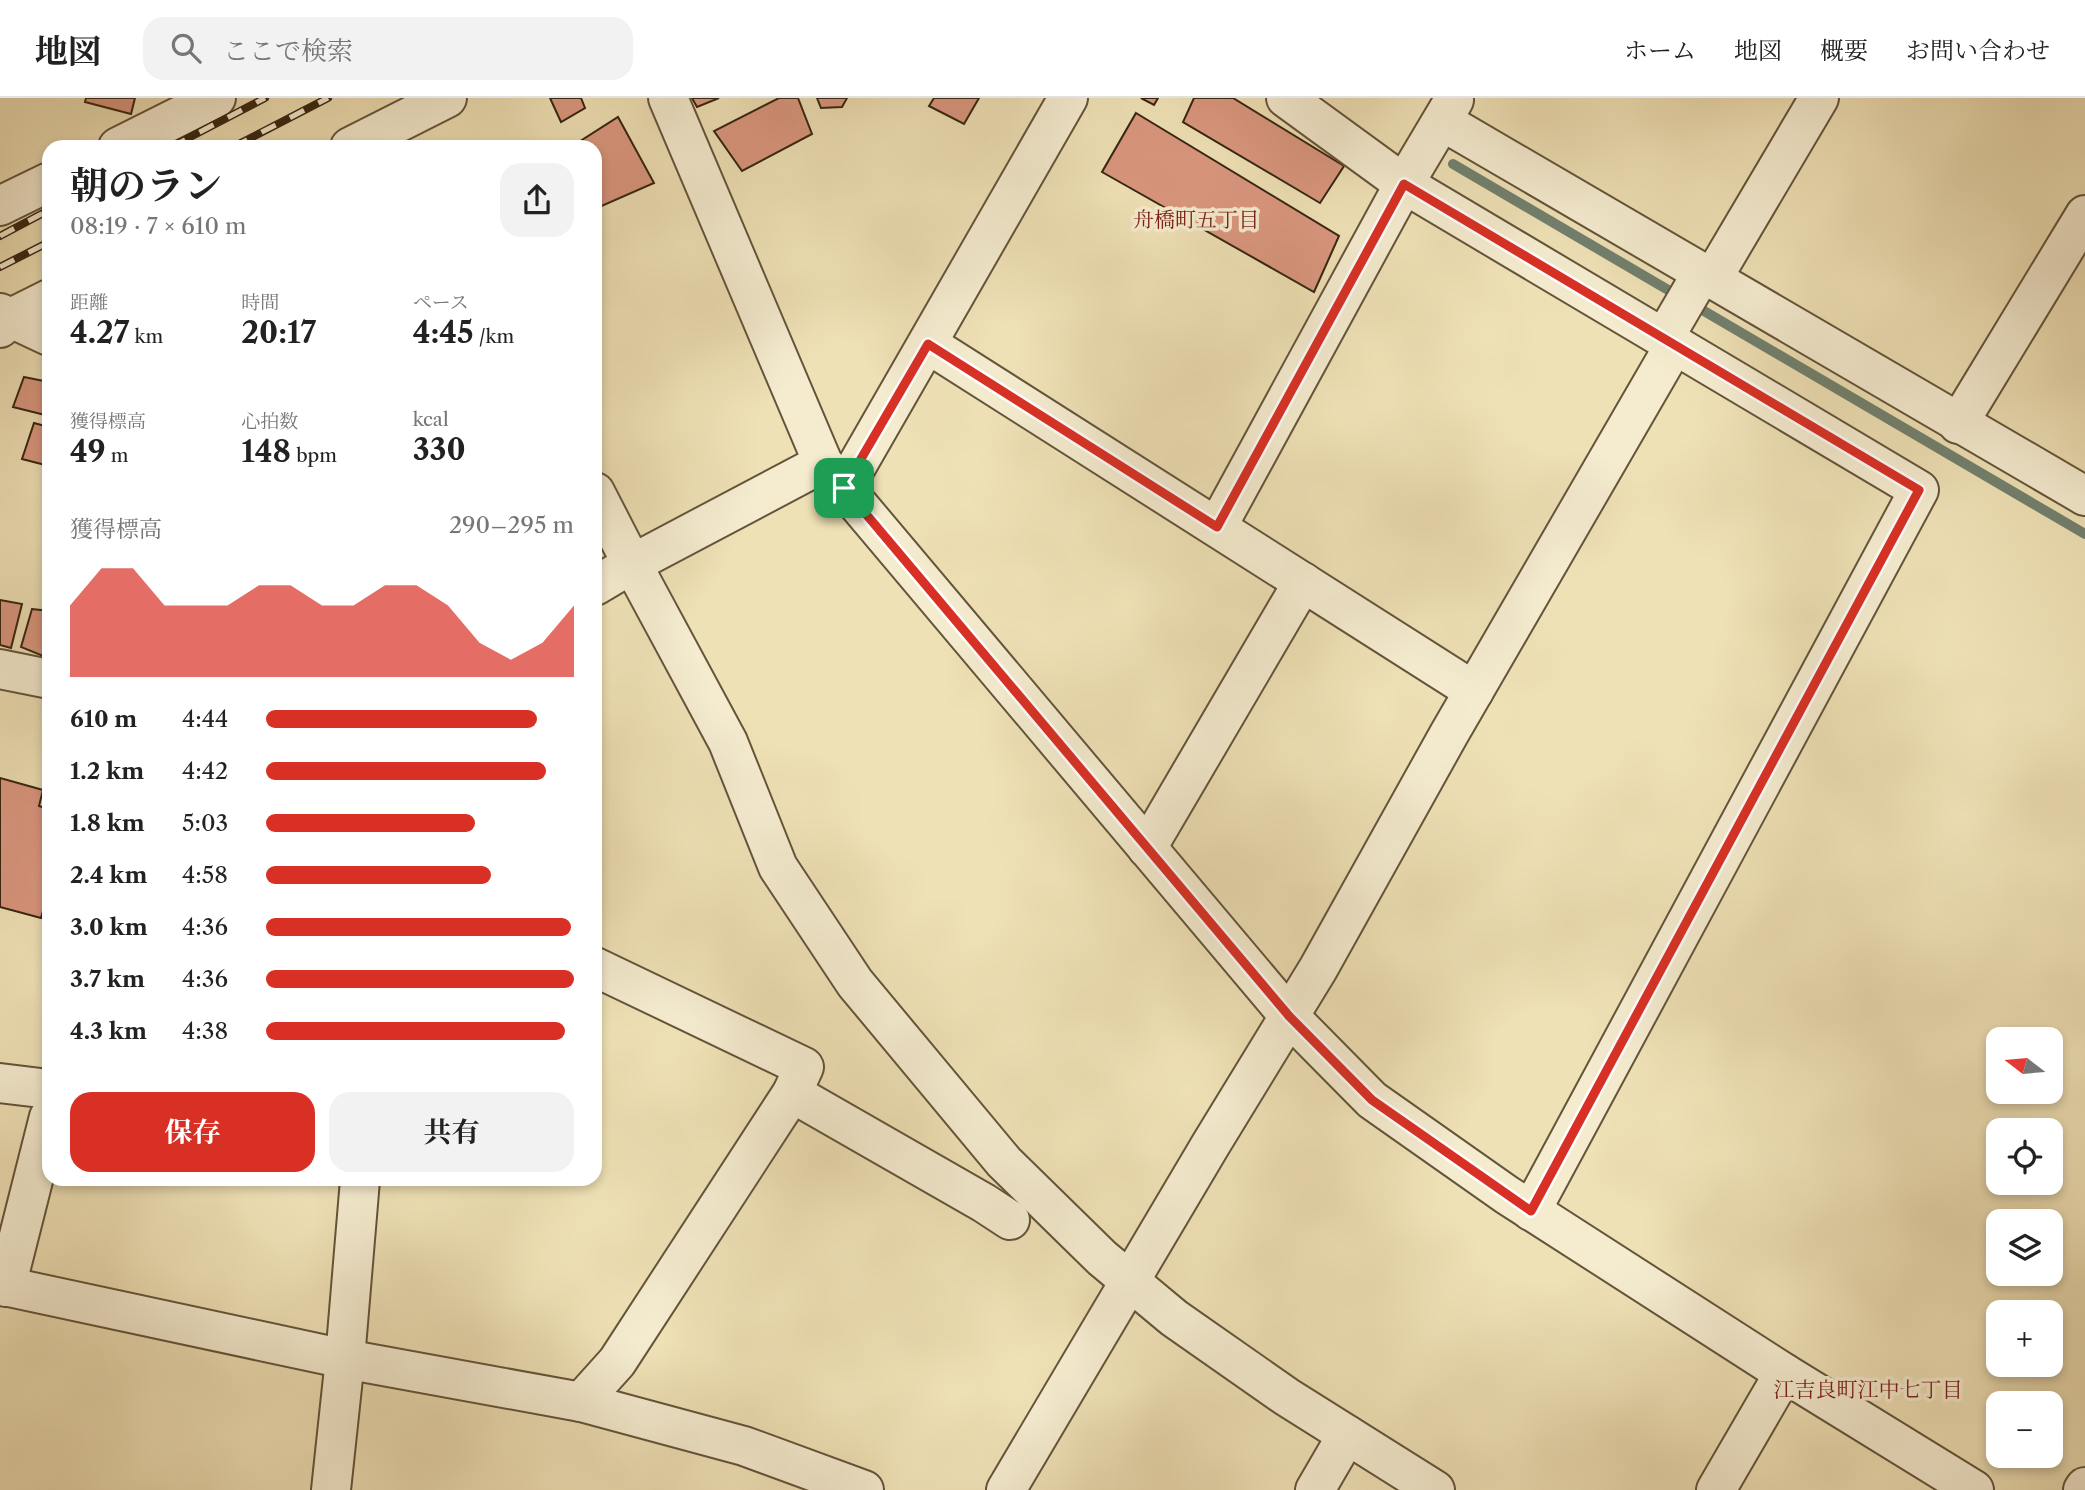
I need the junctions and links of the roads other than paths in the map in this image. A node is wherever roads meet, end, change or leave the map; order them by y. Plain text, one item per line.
1 (216, 98) edge
2 (447, 98) edge
3 (668, 98) edge
4 (1068, 98) edge
5 (1286, 98) edge
6 (1819, 98) edge
7 (1448, 109) edge
8 (402, 122) edge
9 (132, 140) edge
10 (365, 140) edge
11 (1404, 184) junction
12 (42, 185) edge
13 (0, 206) edge
14 (2085, 215) edge
15 (1703, 278) junction
16 (42, 302) edge
17 (3, 320) edge
18 (42, 333) edge
19 (1670, 336) junction
20 (928, 344) junction
21 (1958, 424) junction
22 (834, 475) junction
23 (2085, 496) edge
24 (602, 506) edge
25 (1217, 527) junction
26 (632, 564) junction
27 (602, 582) edge
28 (1303, 582) junction
29 (0, 669) edge
30 (42, 678) edge
31 (1474, 691) junction
32 (1147, 848) junction
33 (602, 970) edge
34 (1289, 1016) junction
35 (0, 1083) edge
36 (42, 1088) edge
37 (792, 1093) junction
38 (42, 1142) edge
39 (359, 1186) edge
40 (1531, 1211) junction
41 (1010, 1220) dead end
42 (1130, 1282) junction
43 (3, 1286) edge
44 (345, 1359) junction
45 (1784, 1373) junction
46 (581, 1402) junction
47 (1348, 1435) junction
48 (331, 1490) edge
49 (864, 1490) edge
50 (1006, 1490) edge
51 (1315, 1490) edge
52 (1435, 1490) edge
53 (1716, 1490) edge
54 (1974, 1490) edge

1 - 9 street
2 - 8 street
3 - 22 street
4 - 20 street
5 - 11 street
6 - 15 street
7 - 11 street
7 - 15 street
8 - 10 street
11 - 19 street
11 - 25 street
12 - 13 street
14 - 21 street
15 - 19 street
15 - 21 street
16 - 17 street
17 - 18 street
19 - 31 street
19 - 40 street
20 - 22 street
20 - 25 street
21 - 23 street
22 - 26 street
22 - 32 street
24 - 26 street
25 - 28 street
26 - 27 street
26 - 42 street
28 - 31 street
28 - 32 street
29 - 30 street
31 - 34 street
32 - 34 street
33 - 37 street
34 - 40 street
34 - 42 street
35 - 36 street
37 - 41 street
37 - 46 street
38 - 43 street
39 - 44 street
40 - 45 street
42 - 47 street
42 - 50 street
43 - 44 street
44 - 46 street
44 - 48 street
45 - 53 street
45 - 54 street
46 - 49 street
47 - 51 street
47 - 52 street

